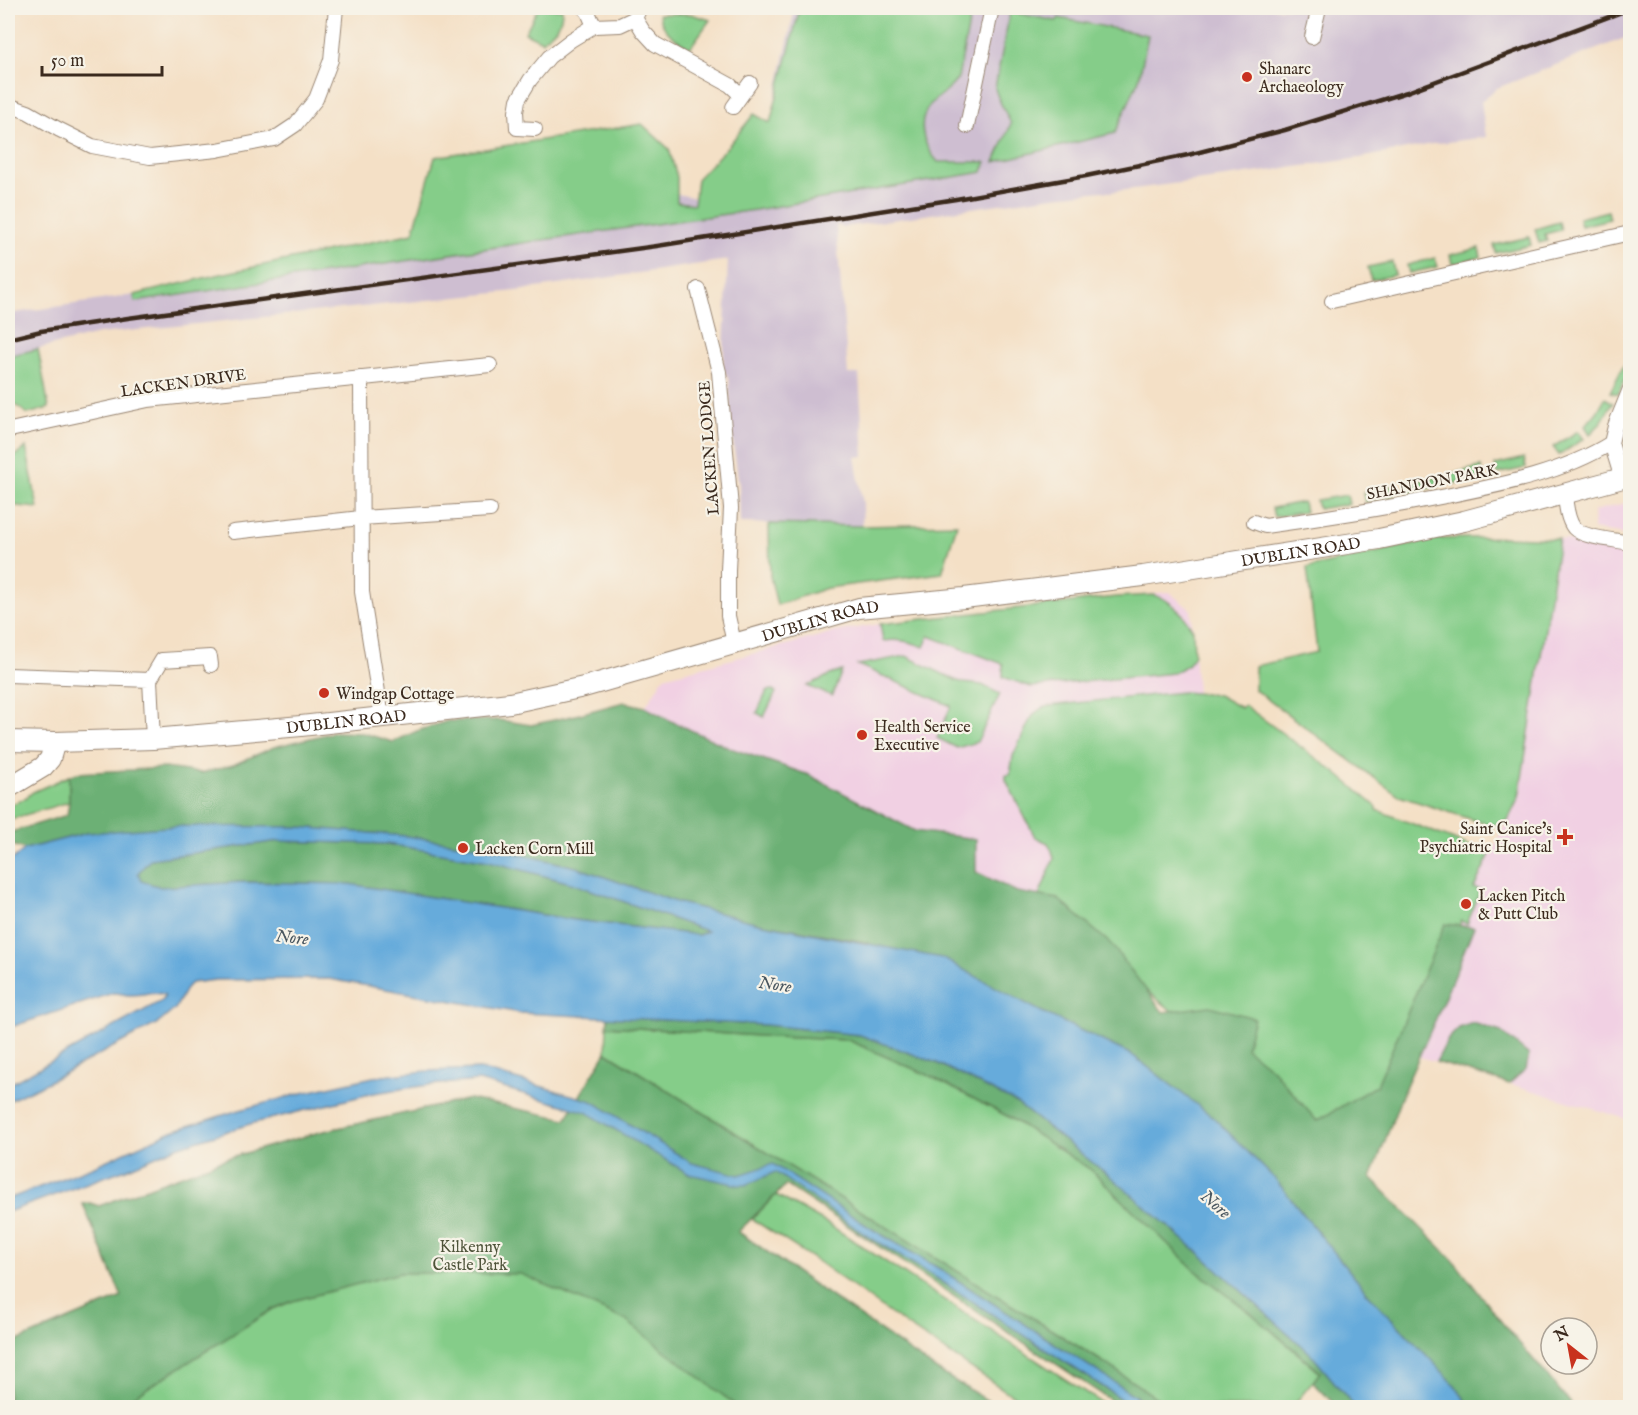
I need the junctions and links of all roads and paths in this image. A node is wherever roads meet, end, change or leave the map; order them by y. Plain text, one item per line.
1 (336, 8) edge
2 (584, 8) edge
3 (992, 8) edge
4 (1319, 8) edge
5 (637, 13) edge
6 (594, 26) junction
7 (1312, 36) dead end
8 (8, 105) edge
9 (733, 107) dead end
10 (967, 126) dead end
11 (535, 129) dead end
12 (1630, 233) edge
13 (698, 289) dead end
14 (1332, 301) dead end
15 (490, 365) dead end
16 (361, 378) junction
17 (1630, 389) edge
18 (10, 430) dead end
19 (1611, 443) junction
20 (1626, 478) edge
21 (1565, 495) junction
22 (490, 510) dead end
23 (361, 518) junction
24 (1254, 522) dead end
25 (233, 532) dead end
26 (1630, 543) edge
27 (734, 643) junction
28 (211, 665) dead end
29 (8, 675) edge
30 (150, 680) junction
31 (382, 717) junction
32 (153, 739) junction
33 (8, 741) edge
34 (55, 742) junction
35 (8, 788) edge

1 - 8 street
2 - 6 street
3 - 10 street
4 - 7 street
5 - 6 street
5 - 9 street
6 - 11 street
12 - 14 street
13 - 27 street, LACKEN LODGE
15 - 16 street, LACKEN DRIVE
16 - 18 street, LACKEN DRIVE
16 - 23 street
17 - 19 street
19 - 20 street
19 - 24 street, SHANDON PARK
20 - 21 main road, DUBLIN ROAD
21 - 26 street
21 - 27 main road, DUBLIN ROAD
22 - 23 street
23 - 25 street
23 - 31 street
27 - 31 main road, DUBLIN ROAD
28 - 30 street
29 - 30 street
30 - 32 street
31 - 32 main road, DUBLIN ROAD
32 - 34 main road, DUBLIN ROAD
33 - 34 main road, DUBLIN ROAD
34 - 35 main road

